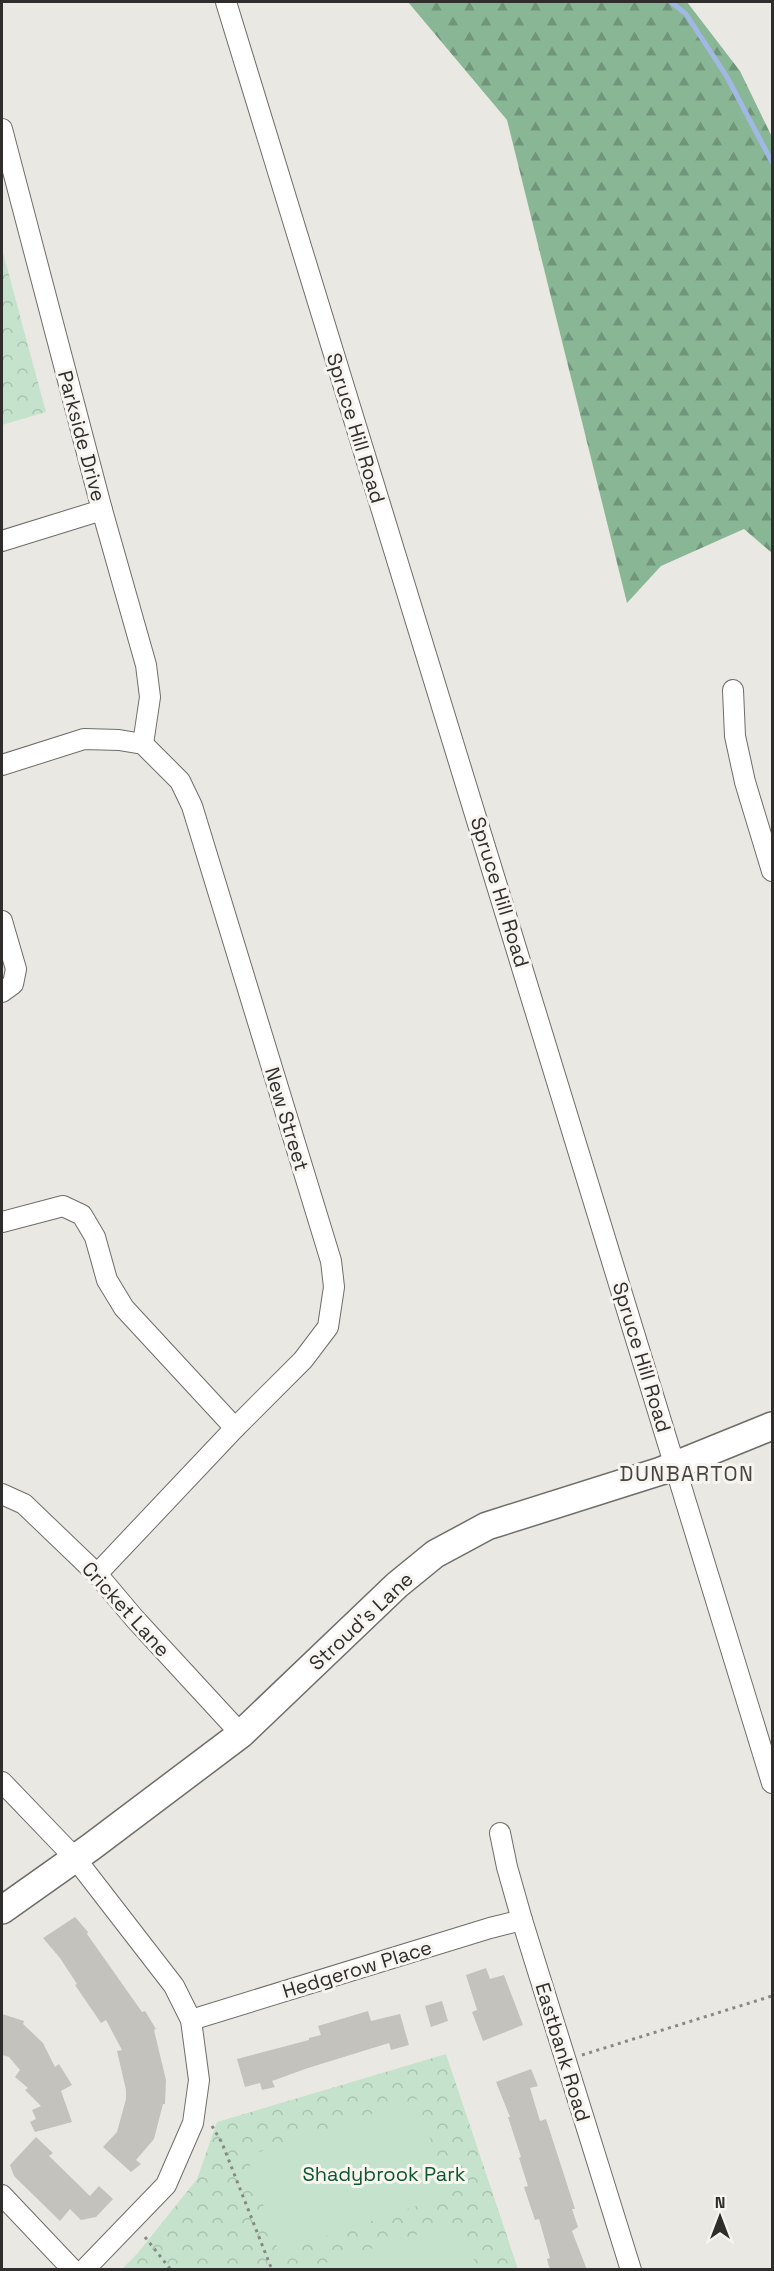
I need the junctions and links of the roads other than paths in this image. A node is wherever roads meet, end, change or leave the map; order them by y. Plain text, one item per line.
1 (226, 2) edge
2 (2, 129) edge
3 (102, 510) junction
4 (2, 541) edge
5 (733, 690) dead end
6 (143, 744) junction
7 (2, 765) edge
8 (772, 871) edge
9 (2, 921) edge
10 (2, 992) edge
11 (2, 1222) edge
12 (772, 1426) edge
13 (235, 1428) junction
14 (674, 1464) junction
15 (2, 1494) edge
16 (97, 1575) junction
17 (241, 1734) junction
18 (2, 1782) edge
19 (772, 1783) edge
20 (500, 1833) dead end
21 (75, 1858) junction
22 (2, 1910) edge
23 (522, 1920) junction
24 (191, 2019) junction
25 (2, 2195) edge
26 (74, 2270) edge
27 (84, 2270) edge
28 (631, 2270) edge

1 - 14 street, Spruce Hill Road
2 - 3 street, Parkside Drive
3 - 4 street
3 - 6 street, Parkside Drive
5 - 8 street
6 - 7 street
6 - 13 street, New Street
9 - 10 street
11 - 13 street
12 - 14 street, Stroud's Lane
13 - 16 street, New Street
14 - 17 street, Stroud's Lane
14 - 19 street, Spruce Hill Road
15 - 16 street, Cricket Lane
16 - 17 street, Cricket Lane
17 - 21 street, Stroud's Lane
18 - 21 street
20 - 23 street, Eastbank Road
21 - 22 street, Stroud's Lane
21 - 24 street
23 - 24 street, Hedgerow Place
23 - 28 street, Eastbank Road
24 - 27 street
25 - 26 street

